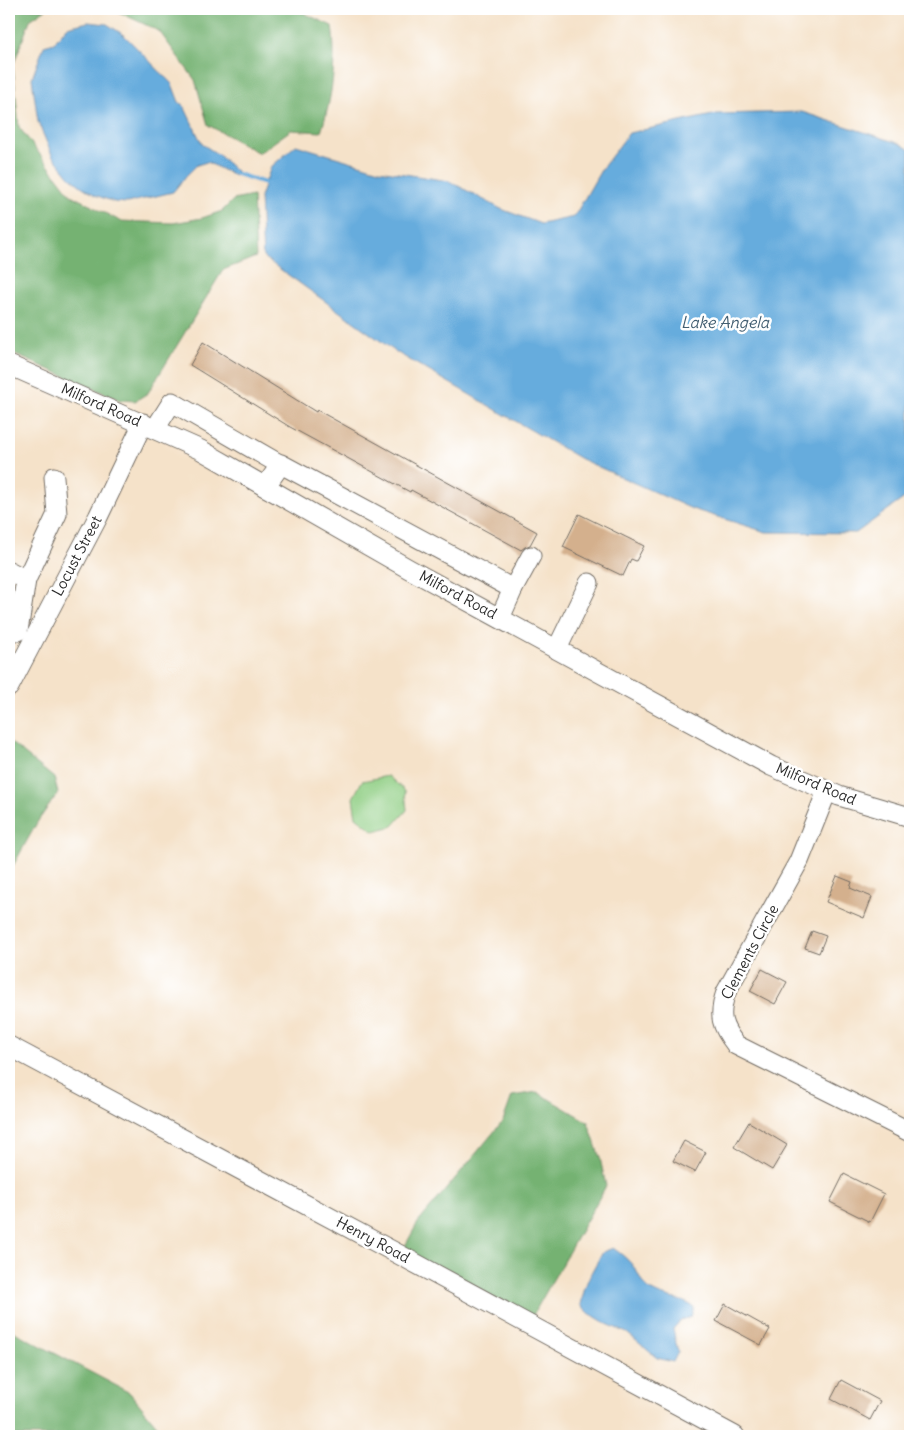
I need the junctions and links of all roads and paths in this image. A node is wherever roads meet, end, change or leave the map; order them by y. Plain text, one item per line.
1 (9, 365) edge
2 (149, 426) junction
3 (281, 465) junction
4 (54, 476) dead end
5 (265, 487) junction
6 (398, 528) junction
7 (381, 553) junction
8 (531, 556) dead end
9 (9, 571) edge
10 (26, 580) junction
11 (589, 583) dead end
12 (512, 589) junction
13 (500, 618) junction
14 (19, 634) edge
15 (557, 649) junction
16 (9, 687) edge
17 (827, 791) junction
18 (910, 817) edge
19 (9, 1046) edge
20 (910, 1132) edge
21 (736, 1436) edge

1 - 2 street, Milford Road
2 - 3 street, Locust Street
2 - 5 street, Milford Road
2 - 14 street, Locust Street
3 - 5 street
3 - 6 street
4 - 10 street
5 - 7 street, Milford Road
6 - 7 street
6 - 12 street
7 - 13 street, Milford Road
8 - 12 street
9 - 10 street
10 - 14 street
11 - 15 street
12 - 13 street
13 - 15 street, Milford Road
14 - 16 street, Locust Street
15 - 17 street, Milford Road
17 - 18 street, Milford Road
17 - 20 street, Clements Circle
19 - 21 street, Henry Road

